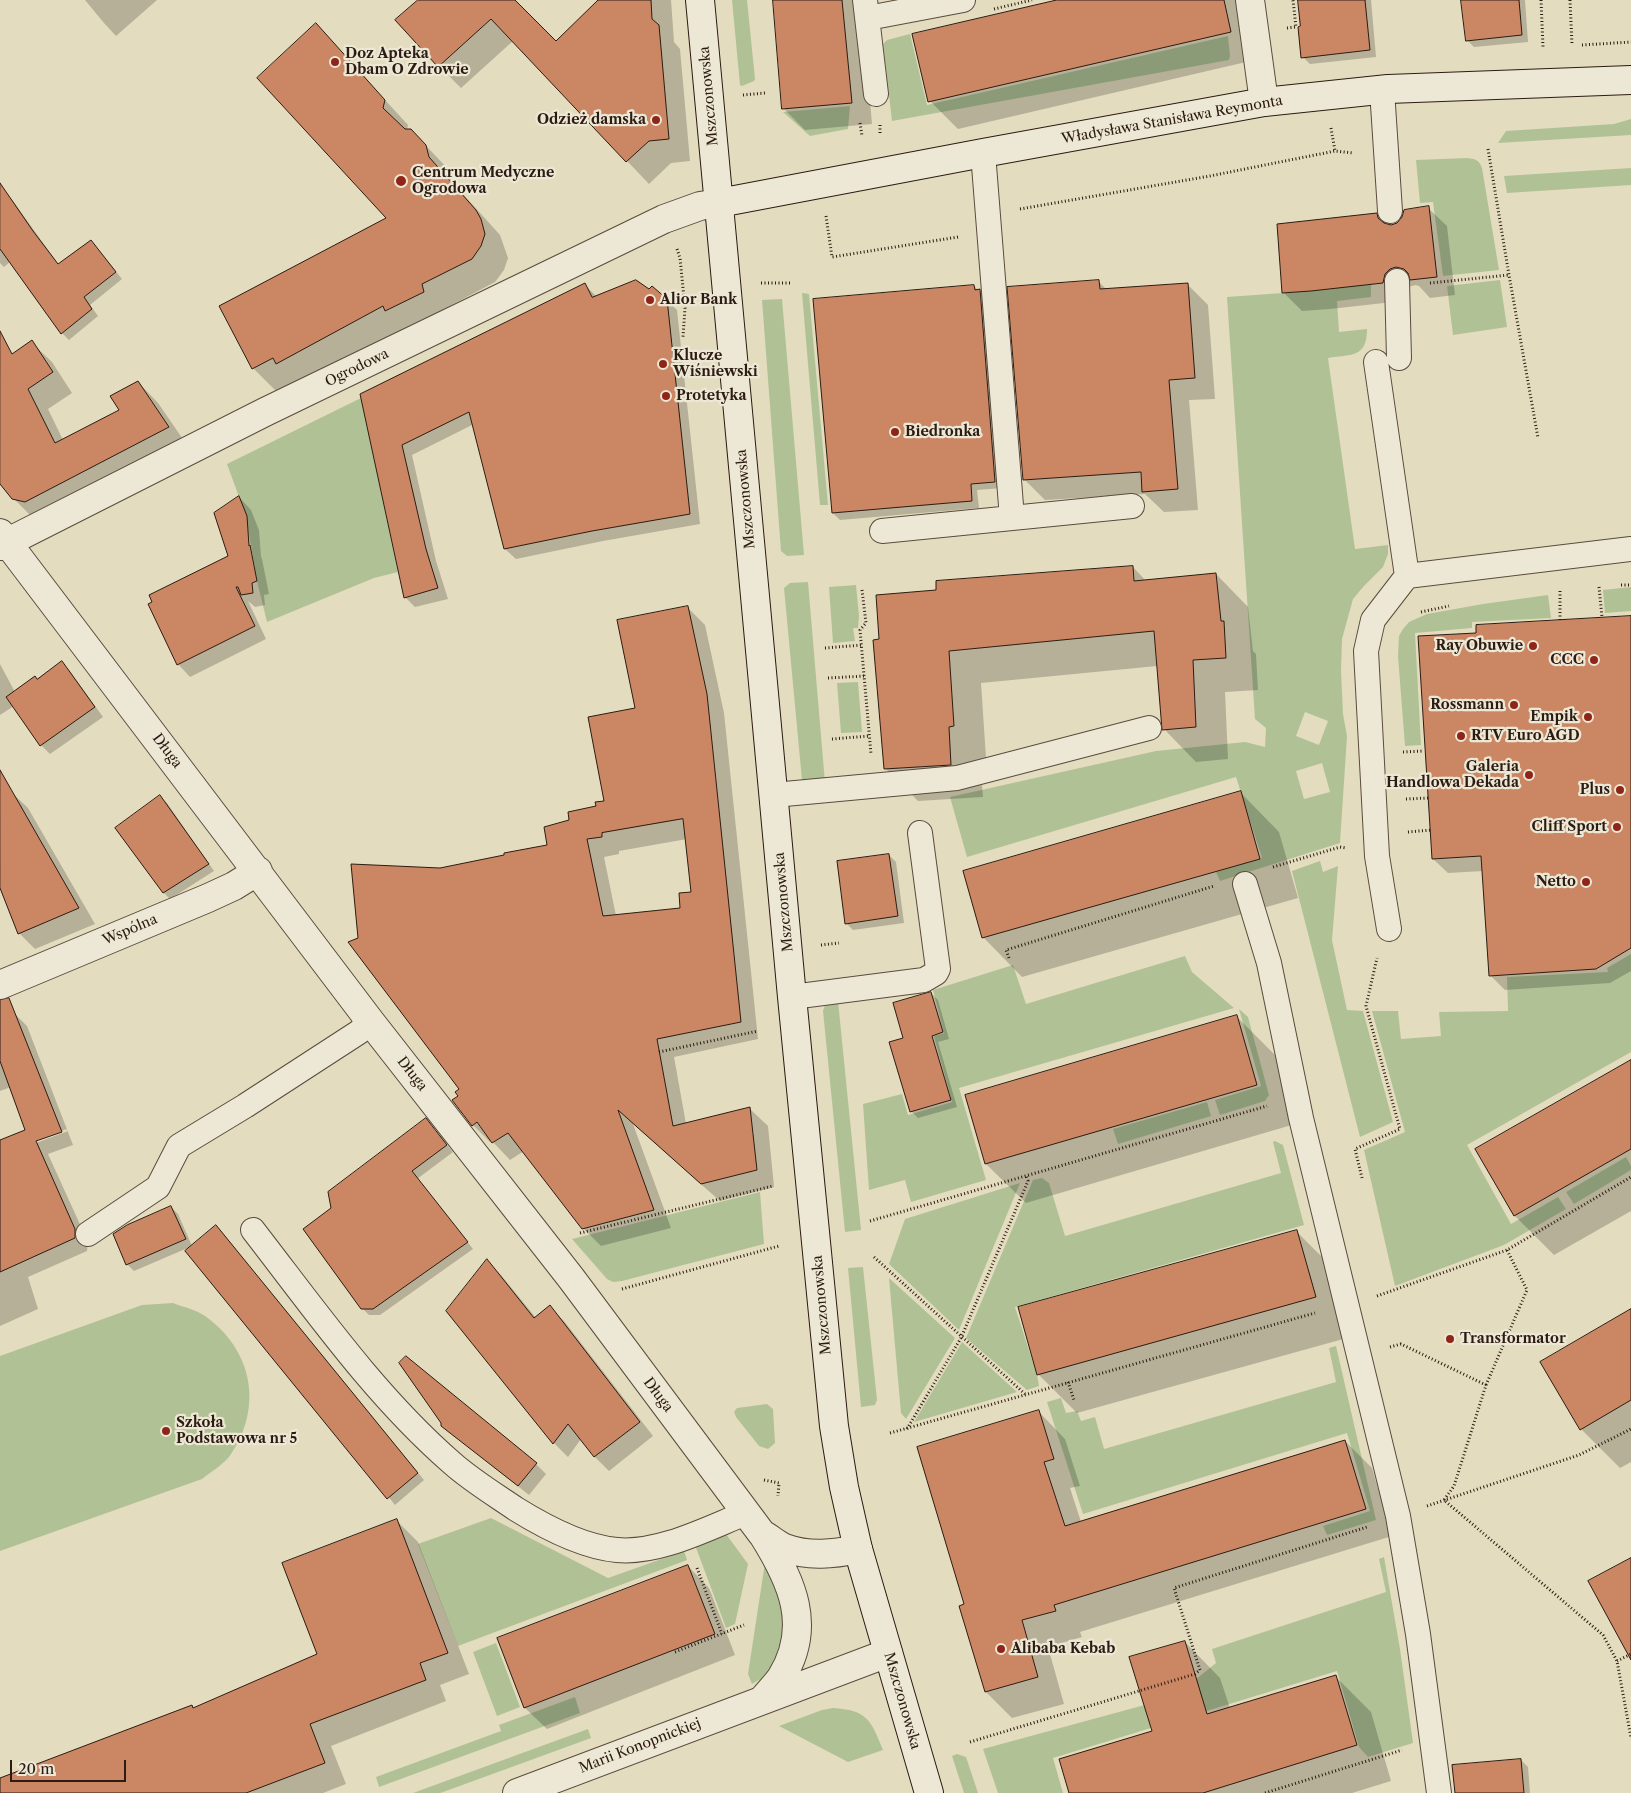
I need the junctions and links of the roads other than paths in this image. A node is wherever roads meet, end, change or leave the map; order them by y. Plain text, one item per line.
1 (700, 0) edge
2 (963, 0) edge
3 (1250, 0) edge
4 (866, 9) edge
5 (1631, 80) edge
6 (1382, 90) junction
7 (876, 94) dead end
8 (1264, 102) junction
9 (984, 153) junction
10 (719, 203) junction
11 (1390, 211) dead end
12 (1397, 281) dead end
13 (1399, 358) dead end
14 (1376, 362) dead end
15 (1132, 506) dead end
16 (1012, 518) junction
17 (882, 531) dead end
18 (2, 541) edge
19 (1631, 549) edge
20 (1407, 576) junction
21 (1150, 728) dead end
22 (774, 795) junction
23 (920, 833) dead end
24 (258, 870) junction
25 (1245, 884) dead end
26 (1389, 929) dead end
27 (0, 985) edge
28 (792, 997) junction
29 (370, 1021) junction
30 (253, 1230) dead end
31 (88, 1234) dead end
32 (754, 1523) junction
33 (858, 1549) junction
34 (888, 1653) junction
35 (764, 1698) junction
36 (517, 1793) edge
37 (929, 1793) edge
38 (1439, 1793) edge

1 - 10 street, Mszczonowska
2 - 4 lane
3 - 8 street
4 - 7 lane
5 - 6 street, Władysława Stanisława Reymonta
6 - 8 street, Władysława Stanisława Reymonta
6 - 11 lane
8 - 9 street, Władysława Stanisława Reymonta
9 - 10 street, Władysława Stanisława Reymonta
9 - 16 lane
10 - 18 street, Ogrodowa
10 - 22 street, Mszczonowska
12 - 13 lane
14 - 20 lane
15 - 16 lane
16 - 17 lane
18 - 24 street, Długa
19 - 20 lane
20 - 26 lane
21 - 22 lane
22 - 28 street, Mszczonowska
23 - 28 lane
24 - 27 street, Wspólna
24 - 29 street, Długa
25 - 38 lane
28 - 33 street, Mszczonowska
29 - 31 lane
29 - 32 street, Długa
30 - 32 lane
32 - 33 street, Długa
32 - 35 street, Marii Konopnickiej
33 - 34 street, Mszczonowska
34 - 35 street, Marii Konopnickiej
34 - 37 street, Mszczonowska
35 - 36 street, Marii Konopnickiej

